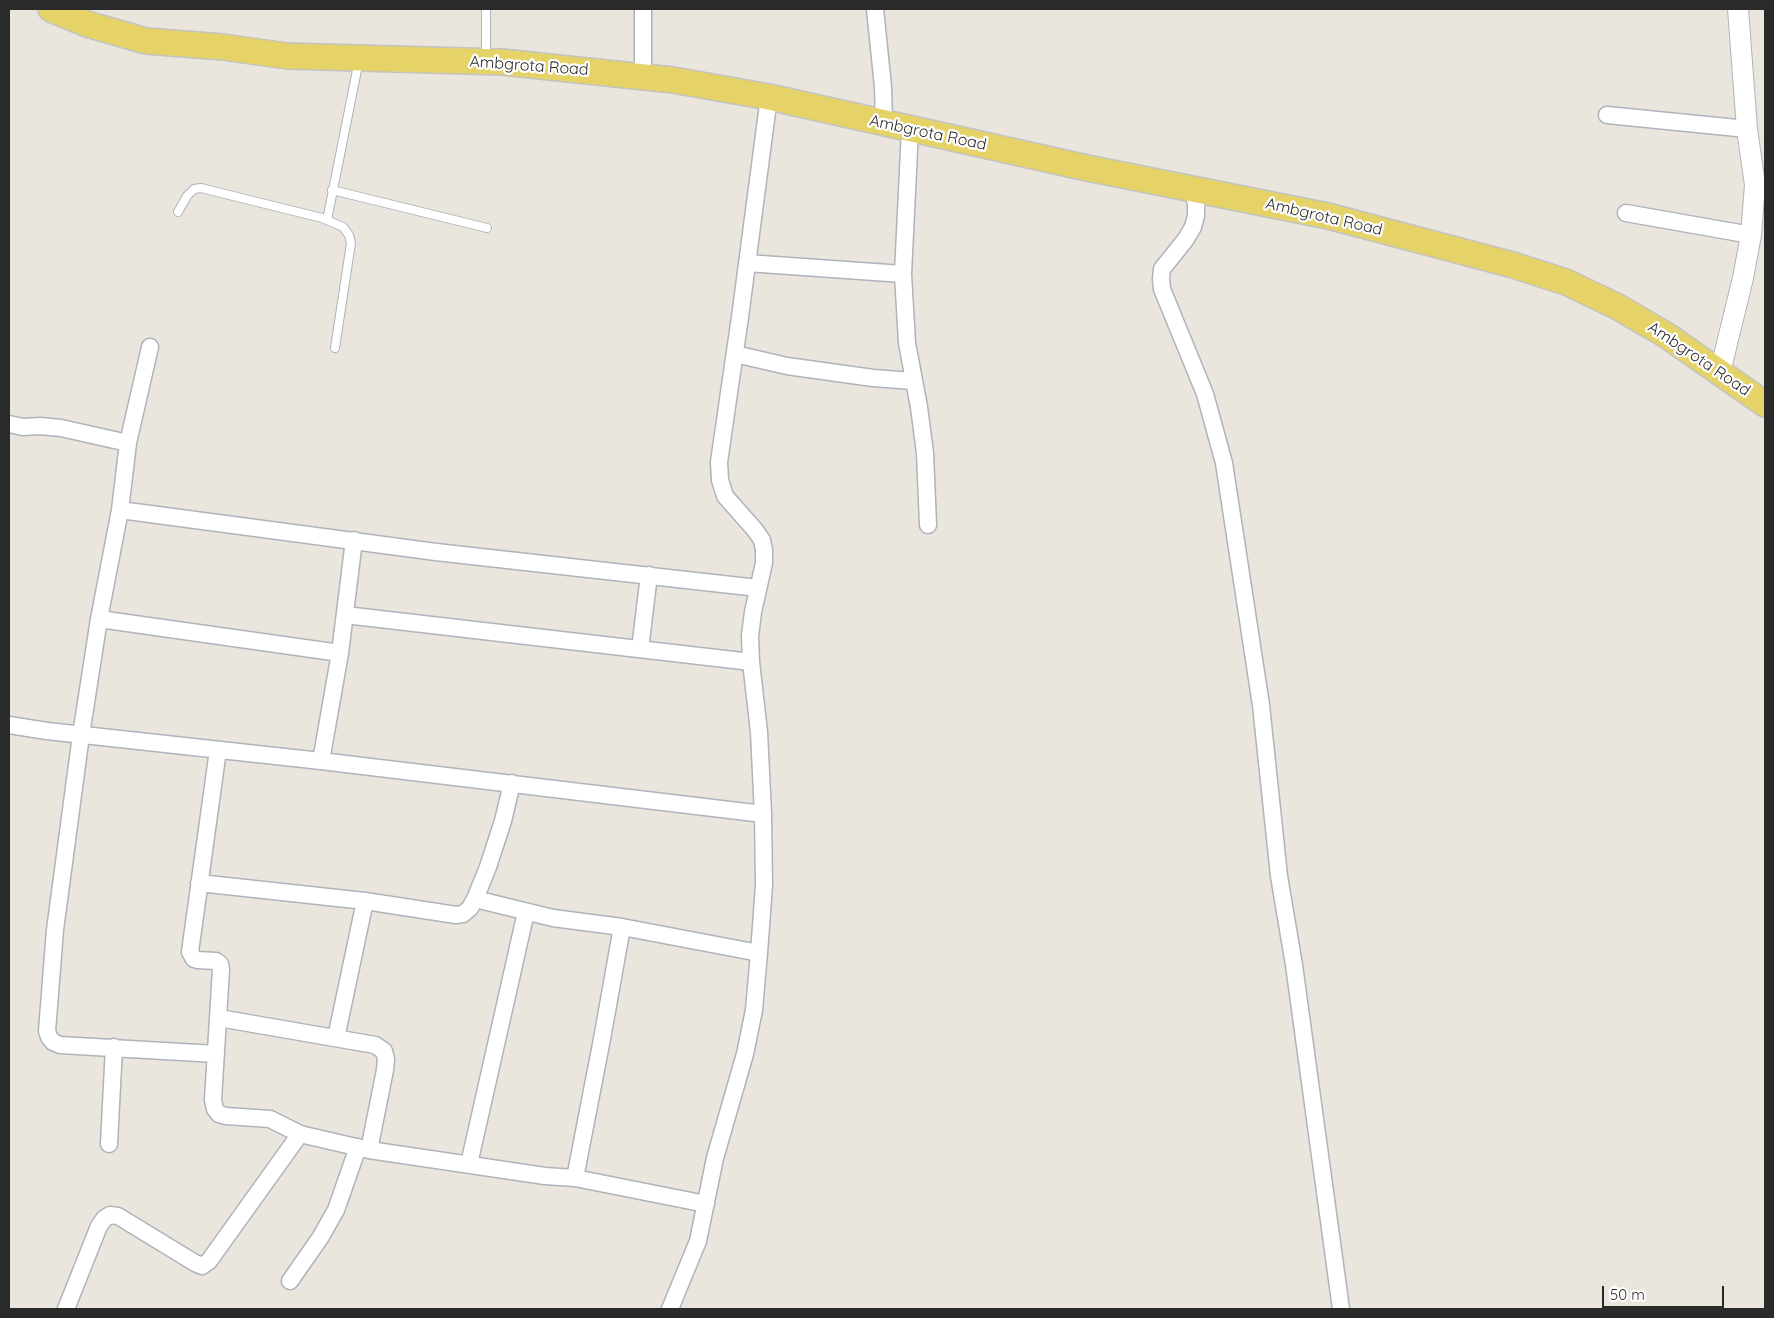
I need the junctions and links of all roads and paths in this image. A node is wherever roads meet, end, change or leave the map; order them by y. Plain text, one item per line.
1 (51, 9) edge
2 (486, 9) edge
3 (642, 9) edge
4 (875, 9) edge
5 (1738, 9) edge
6 (360, 58) junction
7 (486, 62) junction
8 (643, 78) junction
9 (769, 97) junction
10 (1607, 115) dead end
11 (884, 124) junction
12 (910, 129) junction
13 (1747, 129) junction
14 (1760, 186) edge
15 (1193, 188) junction
16 (332, 190) junction
17 (178, 212) dead end
18 (1626, 213) dead end
19 (327, 220) junction
20 (487, 228) dead end
21 (1751, 235) junction
22 (747, 263) junction
23 (903, 274) junction
24 (150, 347) dead end
25 (335, 348) dead end
26 (735, 354) junction
27 (1720, 372) junction
28 (913, 381) junction
29 (1765, 404) edge
30 (9, 424) edge
31 (128, 443) junction
32 (120, 510) junction
33 (928, 525) dead end
34 (354, 540) junction
35 (649, 575) junction
36 (758, 588) junction
37 (345, 615) junction
38 (99, 619) junction
39 (640, 650) junction
40 (340, 652) junction
41 (751, 662) junction
42 (9, 725) edge
43 (81, 735) junction
44 (218, 750) junction
45 (321, 761) junction
46 (512, 784) junction
47 (763, 814) junction
48 (199, 883) junction
49 (475, 899) junction
50 (365, 901) junction
51 (526, 912) junction
52 (622, 927) junction
53 (759, 952) junction
54 (219, 1018) junction
55 (336, 1038) junction
56 (114, 1048) junction
57 (216, 1054) junction
58 (300, 1134) junction
59 (109, 1144) dead end
60 (363, 1149) junction
61 (469, 1164) junction
62 (576, 1178) junction
63 (706, 1204) junction
64 (290, 1281) dead end
65 (66, 1309) edge
66 (670, 1309) edge
67 (1341, 1309) edge

1 - 6 main road, Ambgrota Road
2 - 7 lane
3 - 8 street
4 - 11 street
5 - 13 street
6 - 7 main road, Ambgrota Road
6 - 16 lane
7 - 8 main road, Ambgrota Road
8 - 9 main road, Ambgrota Road
9 - 11 main road, Ambgrota Road
9 - 22 street
10 - 13 street
11 - 12 main road, Ambgrota Road
12 - 15 main road, Ambgrota Road
12 - 23 street
13 - 14 street
14 - 21 street
15 - 27 main road, Ambgrota Road
15 - 67 street
16 - 19 lane
16 - 20 lane
17 - 19 lane
18 - 21 street
19 - 25 lane
21 - 27 street
22 - 23 street
22 - 26 street
23 - 28 street
24 - 31 street
26 - 28 street
26 - 36 street
27 - 29 main road, Ambgrota Road
28 - 33 street
30 - 31 street
31 - 32 street
32 - 34 street
32 - 38 street
34 - 35 street
34 - 37 street
35 - 36 street
35 - 39 street
36 - 41 street
37 - 39 street
37 - 40 street
38 - 40 street
38 - 43 street
39 - 41 street
40 - 45 street
41 - 47 street
42 - 43 street
43 - 44 street
43 - 56 street
44 - 45 street
44 - 48 street
45 - 46 street
46 - 47 street
46 - 49 street
47 - 53 street
48 - 50 street
48 - 54 street
49 - 50 street
49 - 51 street
50 - 55 street
51 - 52 street
51 - 61 street
52 - 53 street
52 - 62 street
53 - 63 street
54 - 55 street
54 - 57 street
55 - 60 street
56 - 57 street
56 - 59 street
57 - 58 street
58 - 60 street
58 - 65 street
60 - 61 street
60 - 64 street
61 - 62 street
62 - 63 street
63 - 66 street

